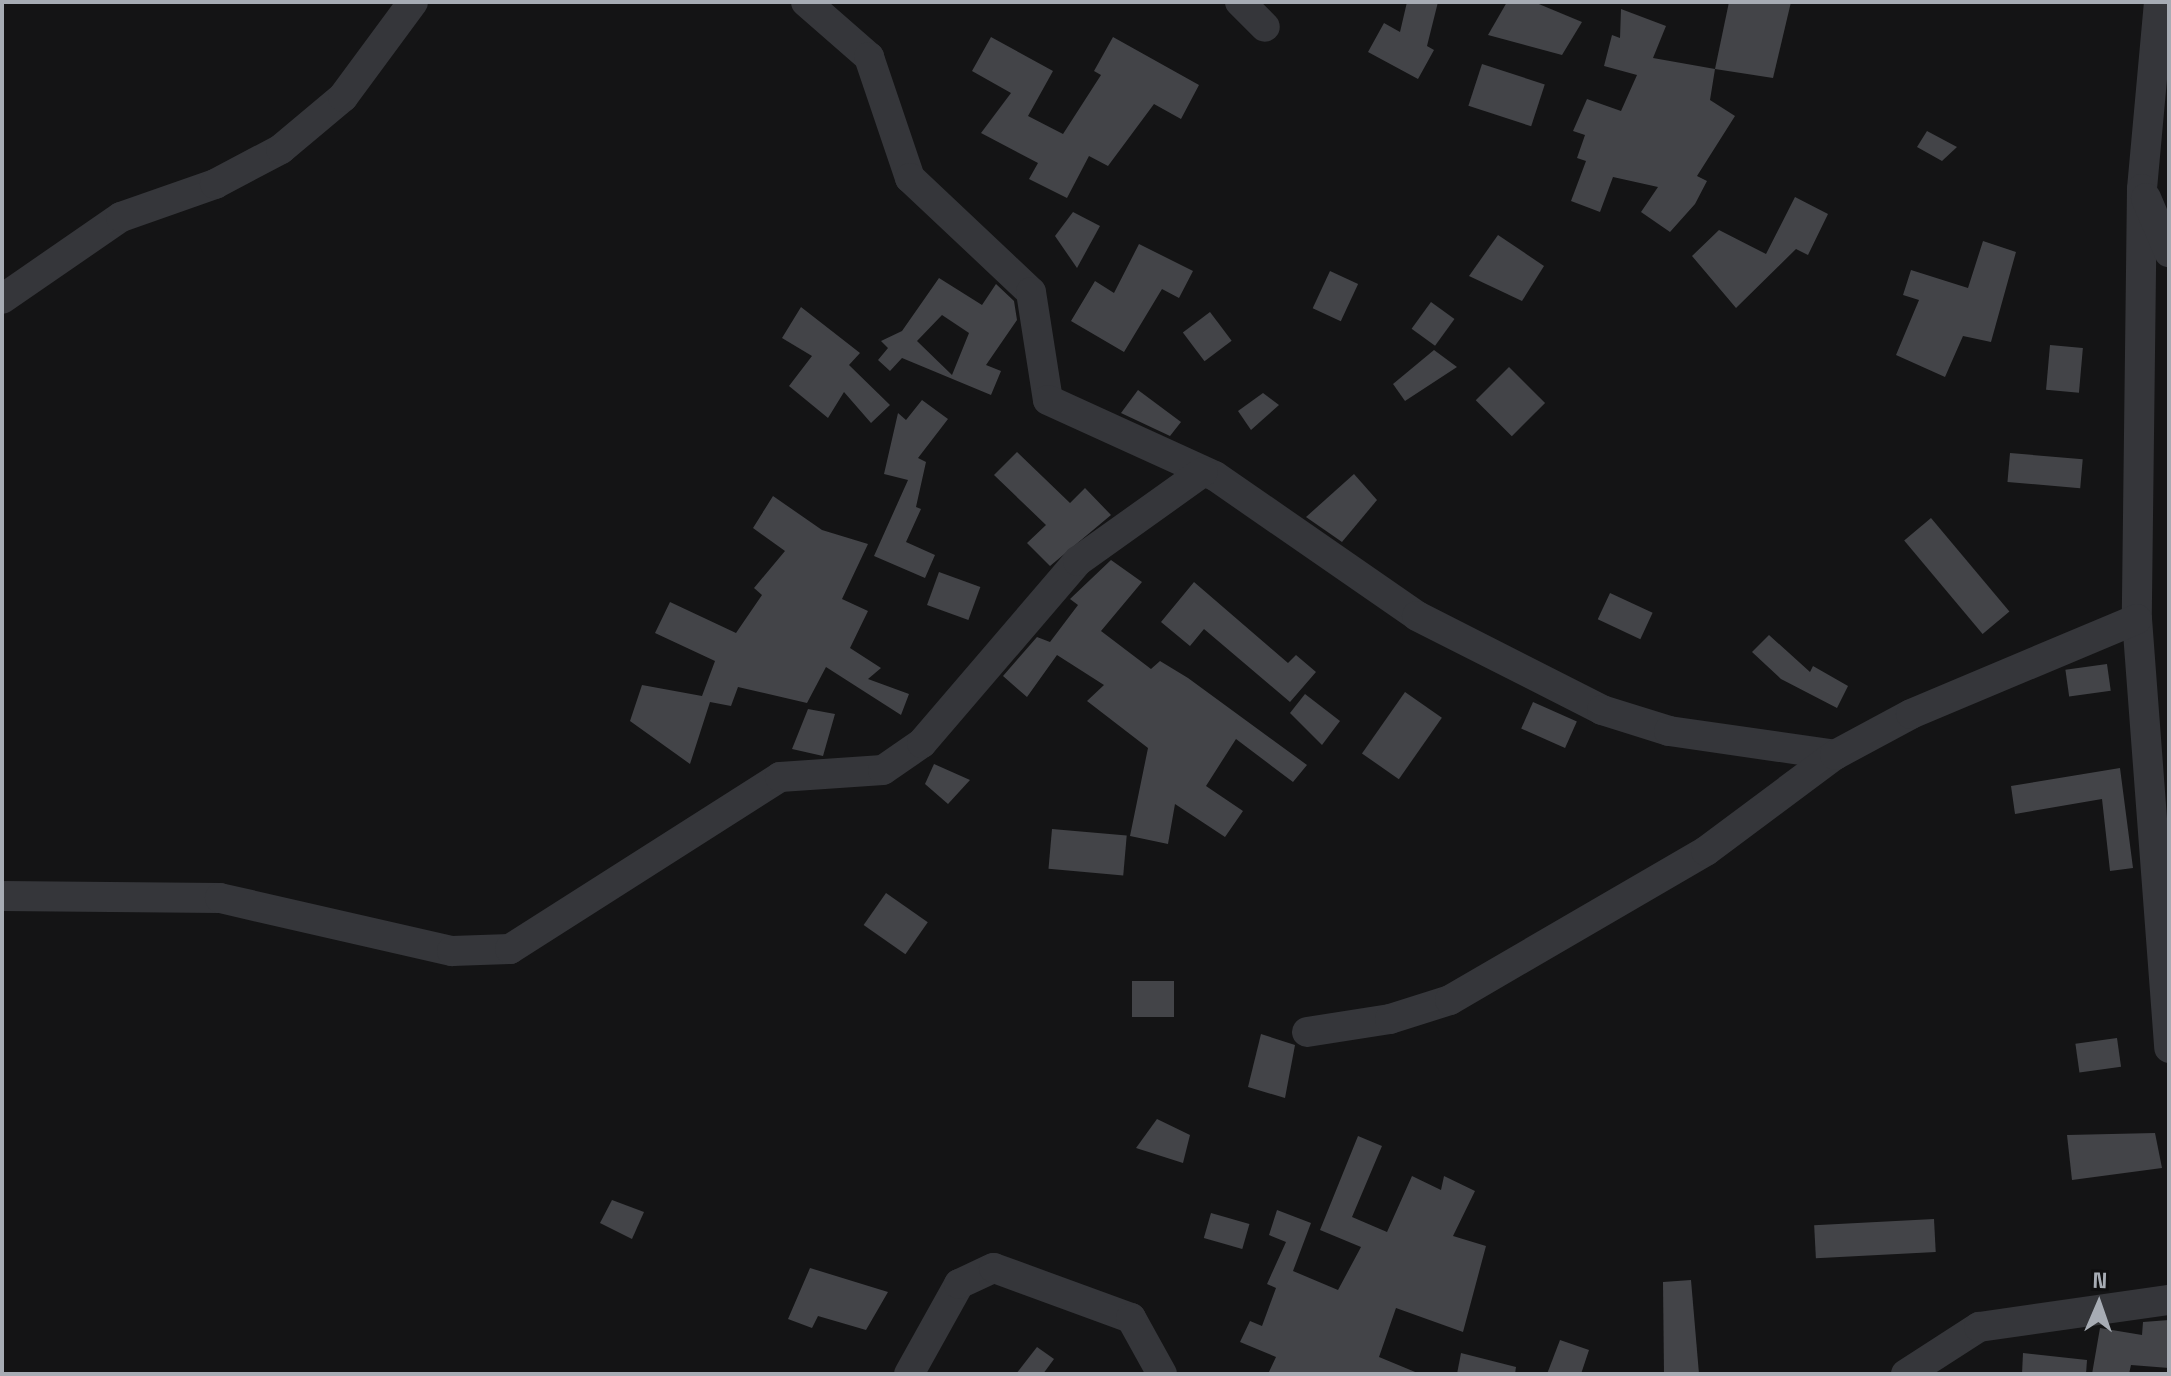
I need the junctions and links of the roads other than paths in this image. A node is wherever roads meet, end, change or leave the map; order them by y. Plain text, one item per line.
1 (413, 2) edge
2 (806, 2) edge
3 (1240, 2) edge
4 (2159, 2) edge
5 (1265, 27) dead end
6 (2142, 189) junction
7 (2169, 252) edge
8 (2, 299) edge
9 (1203, 472) junction
10 (2137, 619) junction
11 (1835, 755) junction
12 (2, 896) edge
13 (1307, 1032) dead end
14 (2169, 1048) edge
15 (2169, 1300) edge
16 (909, 1374) edge
17 (1162, 1374) edge
18 (1906, 1374) edge

1 - 8 street
2 - 9 street
3 - 5 street
4 - 6 street
6 - 7 street
6 - 10 street
9 - 11 street
9 - 12 street
10 - 11 street
10 - 14 street
11 - 13 street
15 - 18 street
16 - 17 street

